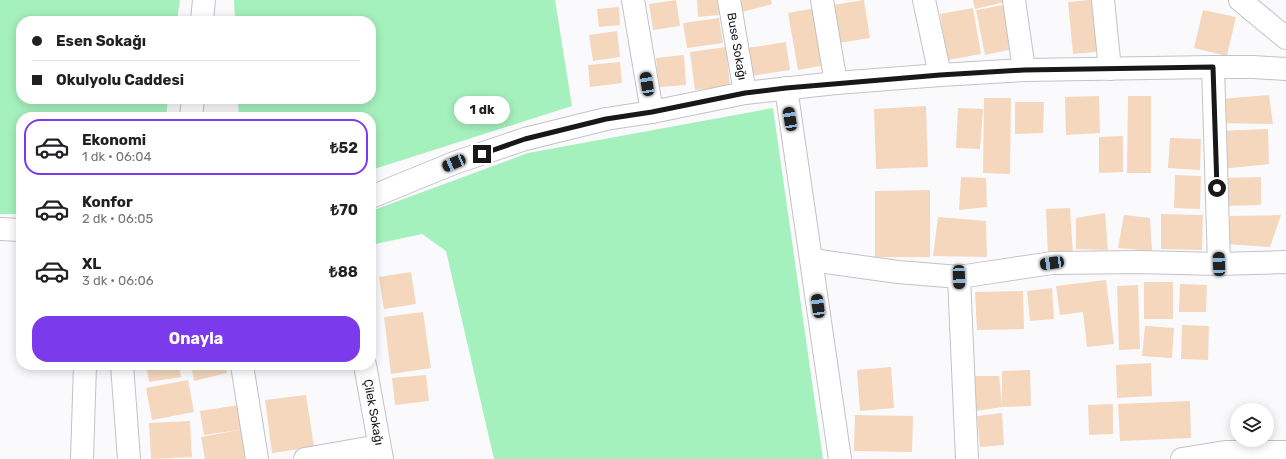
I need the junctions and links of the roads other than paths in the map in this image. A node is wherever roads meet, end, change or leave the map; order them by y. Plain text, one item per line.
1 (204, 0) edge
2 (634, 0) edge
3 (729, 0) edge
4 (822, 0) edge
5 (924, 0) edge
6 (1014, 0) edge
7 (1103, 0) edge
8 (1240, 0) edge
9 (202, 16) edge
10 (1286, 38) edge
11 (1213, 67) junction
12 (1110, 69) junction
13 (1286, 69) edge
14 (1024, 70) junction
15 (940, 75) junction
16 (836, 83) junction
17 (786, 88) junction
18 (745, 93) junction
19 (652, 112) junction
20 (376, 196) edge
21 (0, 229) edge
22 (16, 230) edge
23 (812, 260) junction
24 (1286, 262) edge
25 (1219, 264) junction
26 (959, 277) junction
27 (85, 370) edge
28 (122, 370) edge
29 (243, 370) edge
30 (366, 370) edge
31 (1286, 452) edge
32 (380, 453) edge
33 (82, 459) edge
34 (129, 459) edge
35 (257, 459) edge
36 (305, 459) edge
37 (840, 459) edge
38 (967, 459) edge
39 (1182, 459) edge

1 - 9 street
2 - 19 street
3 - 18 street, Buse Sokağı
4 - 16 street
5 - 15 street
6 - 14 street
7 - 12 street
8 - 10 street
11 - 12 street
11 - 13 street
11 - 25 street
12 - 14 street
14 - 15 street
15 - 16 street
16 - 17 street
17 - 18 street
17 - 23 street
18 - 19 street
19 - 20 street
21 - 22 street
23 - 26 street
23 - 37 street
24 - 25 street
25 - 26 street
26 - 38 street
27 - 33 street
28 - 34 street
29 - 35 street
30 - 32 street, Çilek Sokağı
31 - 39 street
32 - 36 street

